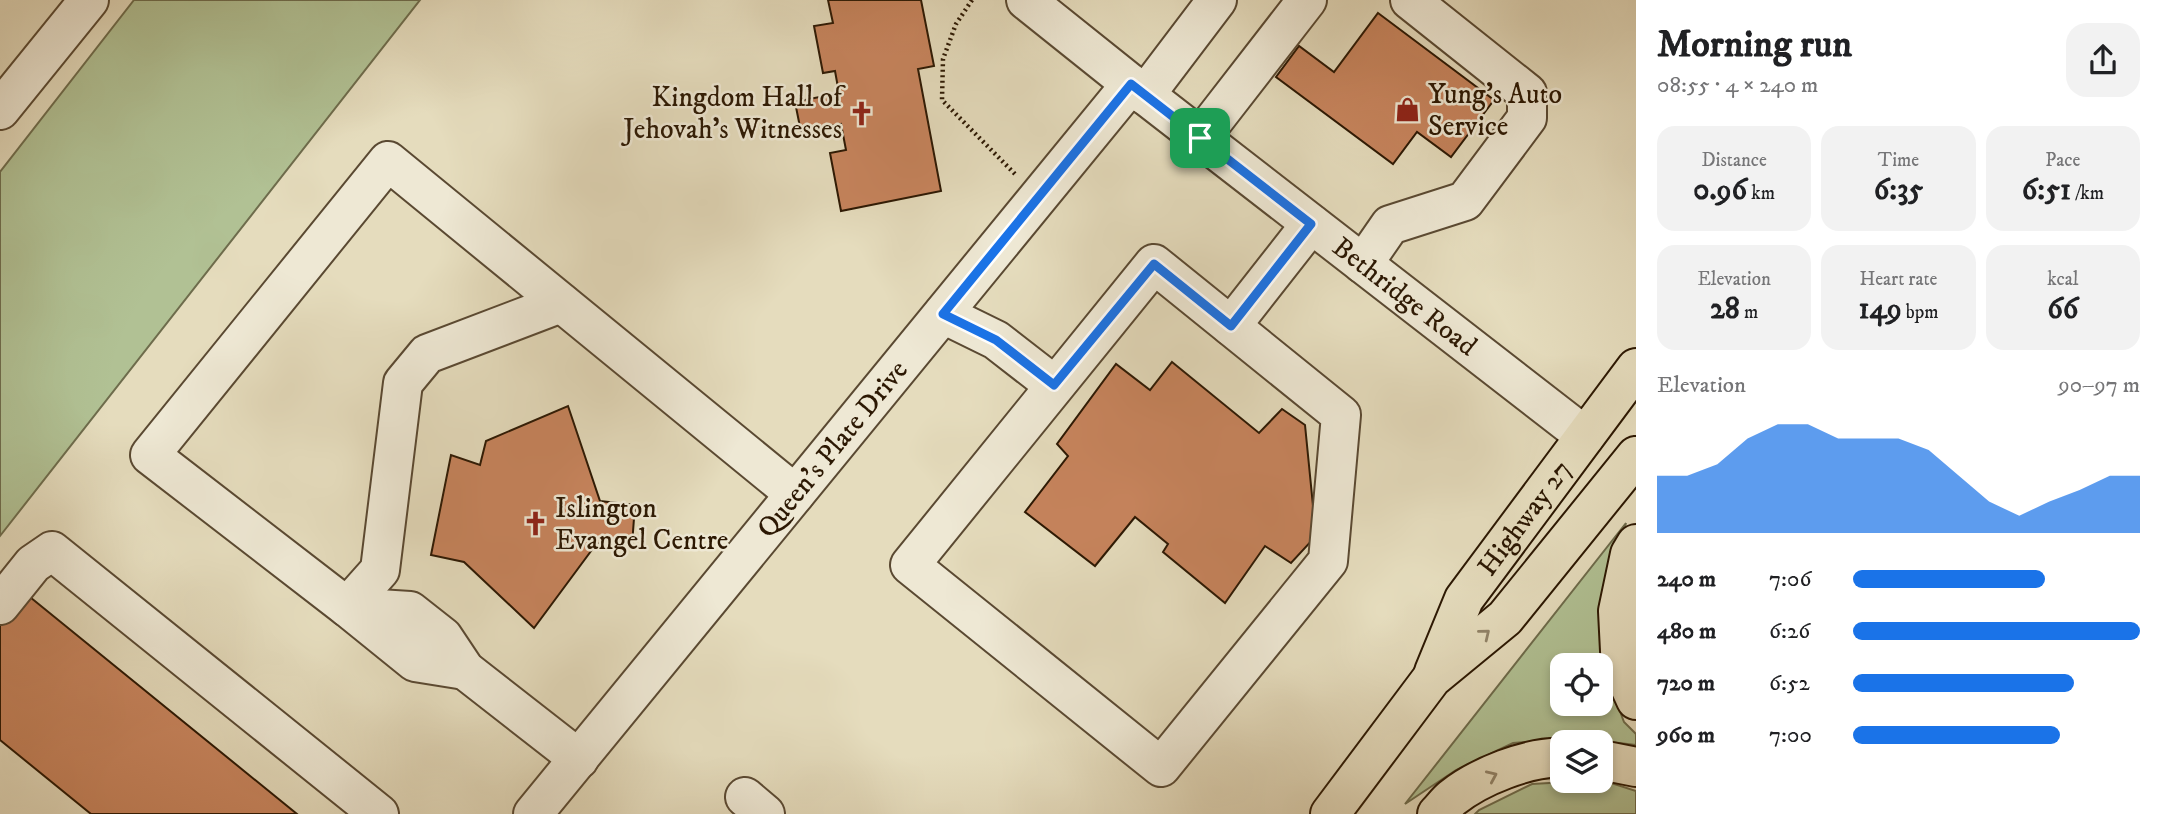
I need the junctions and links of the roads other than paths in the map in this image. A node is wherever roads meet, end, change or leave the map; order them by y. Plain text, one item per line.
1 (89, 0) edge
2 (1026, 0) edge
3 (1217, 0) edge
4 (1307, 0) edge
5 (1410, 0) edge
6 (1138, 90) junction
7 (0, 110) edge
8 (1200, 138) junction
9 (1311, 224) junction
10 (1363, 264) junction
11 (561, 303) junction
12 (943, 314) junction
13 (1231, 326) junction
14 (1635, 369) edge
15 (1054, 385) junction
16 (1585, 436) junction
17 (1636, 456) edge
18 (795, 494) junction
19 (1636, 544) edge
20 (0, 605) edge
21 (347, 607) junction
22 (1432, 678) junction
23 (1636, 700) edge
24 (1550, 758) edge
25 (579, 759) junction
26 (1613, 762) edge
27 (1636, 767) edge
28 (379, 814) edge
29 (533, 814) edge
30 (1330, 814) edge
31 (1437, 814) edge

1 - 7 street
2 - 6 street, Bethridge Road
3 - 6 street, Queen's Plate Drive
4 - 8 street
5 - 10 street
6 - 8 street, Bethridge Road
6 - 12 street, Queen's Plate Drive
8 - 9 street, Bethridge Road
9 - 10 street, Bethridge Road
9 - 13 street
10 - 16 street, Bethridge Road
11 - 18 street
11 - 21 street
11 - 21 street
12 - 15 street
12 - 18 street, Queen's Plate Drive
13 - 15 street
13 - 15 street
14 - 16 main road, Highway 27
16 - 22 main road, Highway 27
22 -> 17 main road, Highway 27
18 - 25 street, Queen's Plate Drive
19 - 23 main road
20 - 28 street
21 - 25 street
22 - 30 main road, Highway 27
31 -> 24 main road
25 - 29 street, Queen's Plate Drive
26 - 27 main road

